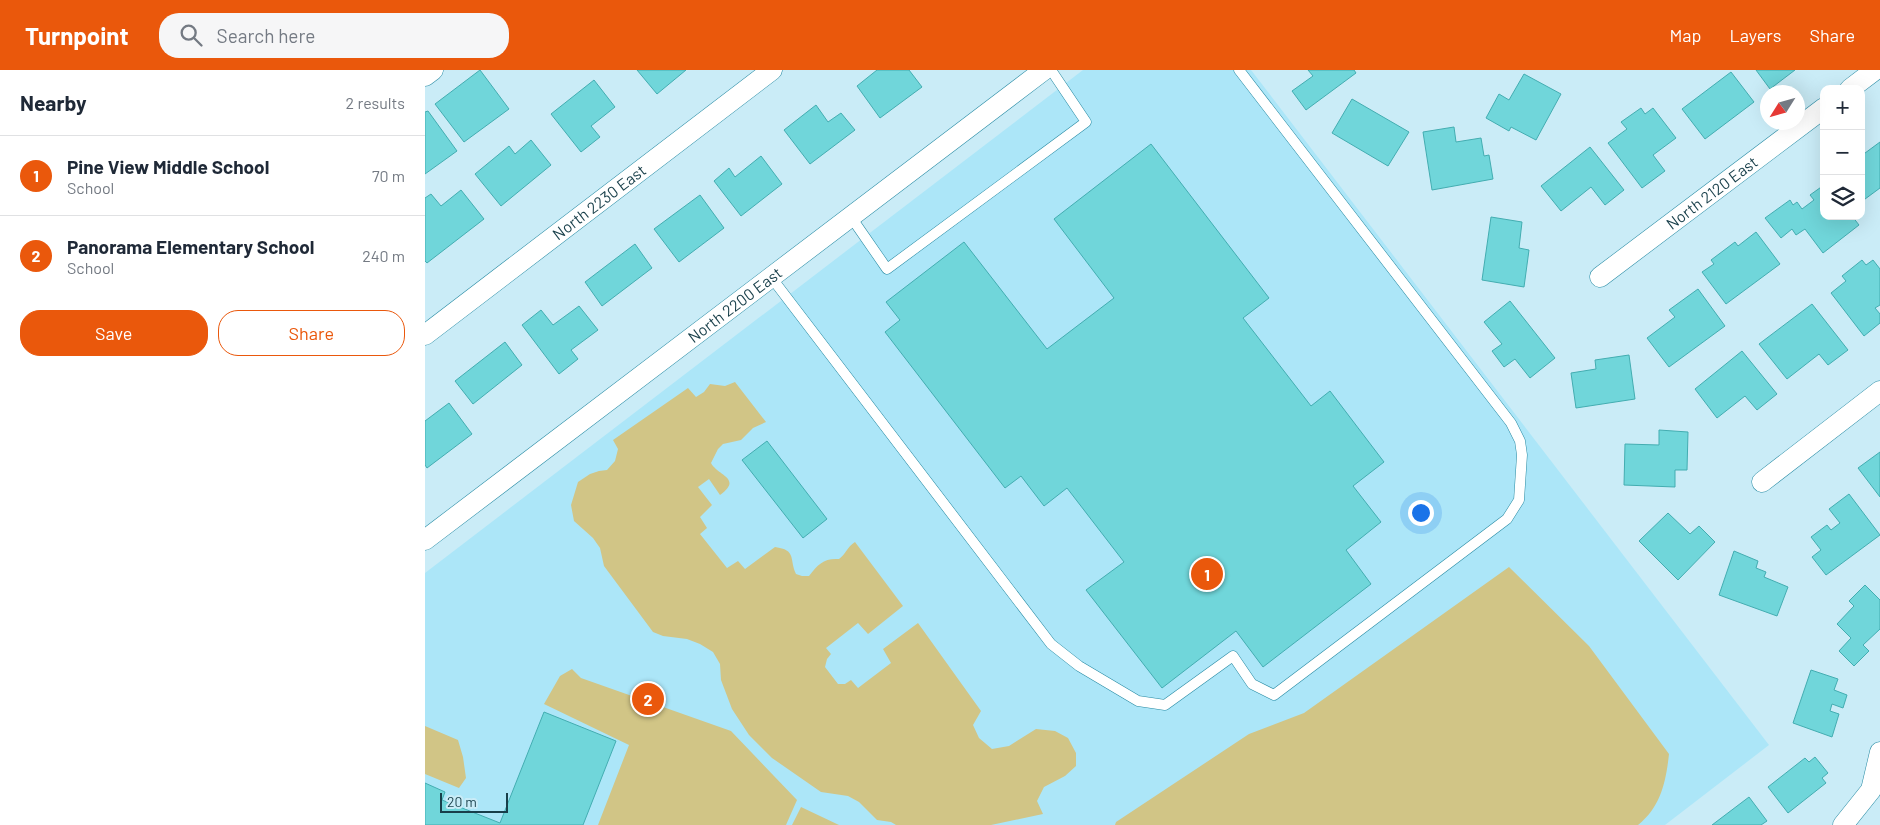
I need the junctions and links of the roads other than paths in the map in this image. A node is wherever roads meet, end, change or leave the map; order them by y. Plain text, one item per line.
1 (433, 70) edge
2 (772, 70) edge
3 (1044, 70) edge
4 (1051, 70) edge
5 (1239, 70) edge
6 (1875, 70) edge
7 (425, 76) edge
8 (1855, 85) edge
9 (1820, 111) edge
10 (851, 217) junction
11 (771, 277) junction
12 (1601, 277) dead end
13 (425, 335) edge
14 (1880, 391) edge
15 (1763, 482) dead end
16 (425, 540) edge
17 (1880, 752) edge
18 (1843, 825) edge

1 - 7 street
2 - 13 street, North 2230 East
3 - 10 street, North 2200 East
4 - 10 lane
5 - 11 lane
6 - 8 street
9 - 12 street, North 2120 East
10 - 11 street, North 2200 East
11 - 16 street, North 2200 East
14 - 15 street
17 - 18 street

